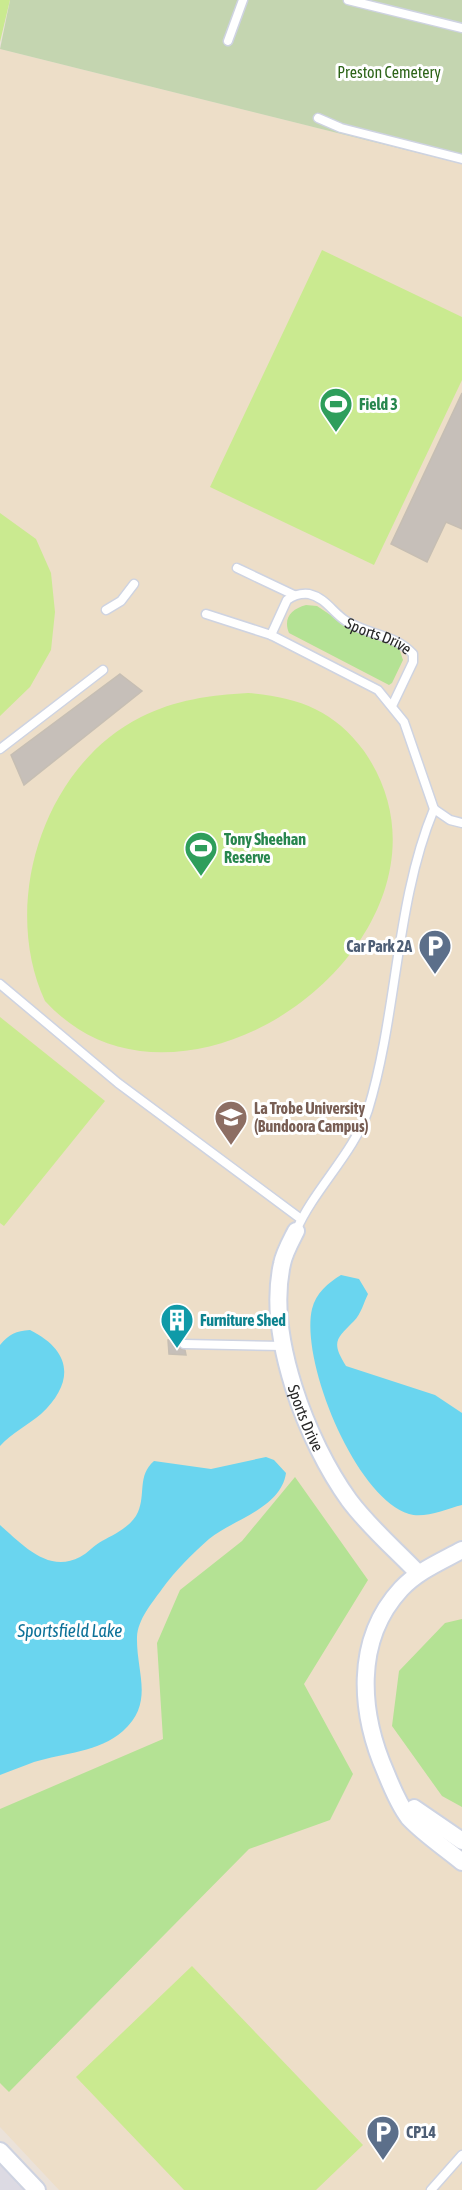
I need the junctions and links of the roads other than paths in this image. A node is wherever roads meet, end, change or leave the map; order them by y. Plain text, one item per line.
1 (243, 0) edge
2 (348, 0) edge
3 (462, 28) edge
4 (228, 41) dead end
5 (318, 118) dead end
6 (462, 159) edge
7 (237, 568) dead end
8 (134, 584) dead end
9 (294, 595) junction
10 (106, 610) dead end
11 (206, 614) dead end
12 (271, 635) junction
13 (103, 670) dead end
14 (392, 706) junction
15 (0, 748) edge
16 (434, 808) junction
17 (462, 823) edge
18 (0, 984) edge
19 (298, 1225) junction
20 (184, 1344) dead end
21 (283, 1346) junction
22 (462, 1550) edge
23 (418, 1573) junction
24 (389, 1781) junction
25 (462, 1841) edge
26 (462, 1862) edge
27 (0, 2151) edge
28 (462, 2155) edge
29 (37, 2190) edge
30 (431, 2190) edge

1 - 4 lane
2 - 3 lane
5 - 6 lane
7 - 9 lane, Sports Drive
8 - 10 lane
9 - 12 lane
9 - 14 lane, Sports Drive
11 - 12 lane
12 - 14 lane
13 - 15 lane
14 - 16 lane
16 - 17 lane
16 - 19 lane
18 - 19 lane
19 - 21 street, Sports Drive
20 - 21 lane
21 - 23 street, Sports Drive
22 - 23 street
23 - 24 street
24 - 25 street
24 - 26 street
27 - 29 street
28 - 30 lane

